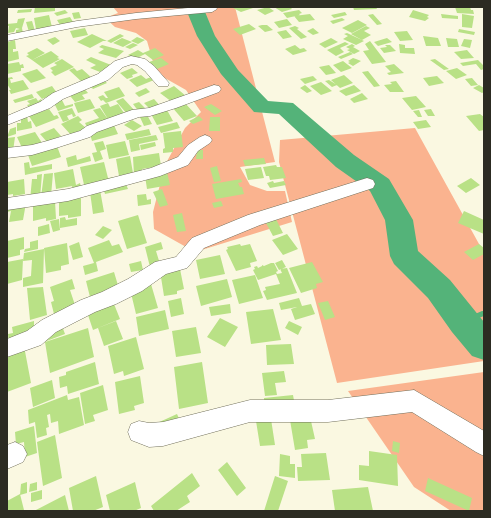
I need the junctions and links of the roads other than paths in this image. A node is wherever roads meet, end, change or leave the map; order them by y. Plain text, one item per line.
1 (212, 9) dead end
2 (7, 38) edge
3 (163, 83) dead end
4 (214, 89) dead end
5 (7, 121) edge
6 (205, 140) dead end
7 (7, 153) edge
8 (366, 184) dead end
9 (7, 204) edge
10 (7, 348) edge
11 (139, 432) dead end
12 (484, 444) edge

1 - 2 street
3 - 5 street
4 - 7 street
6 - 9 street
8 - 10 street
11 - 12 street

